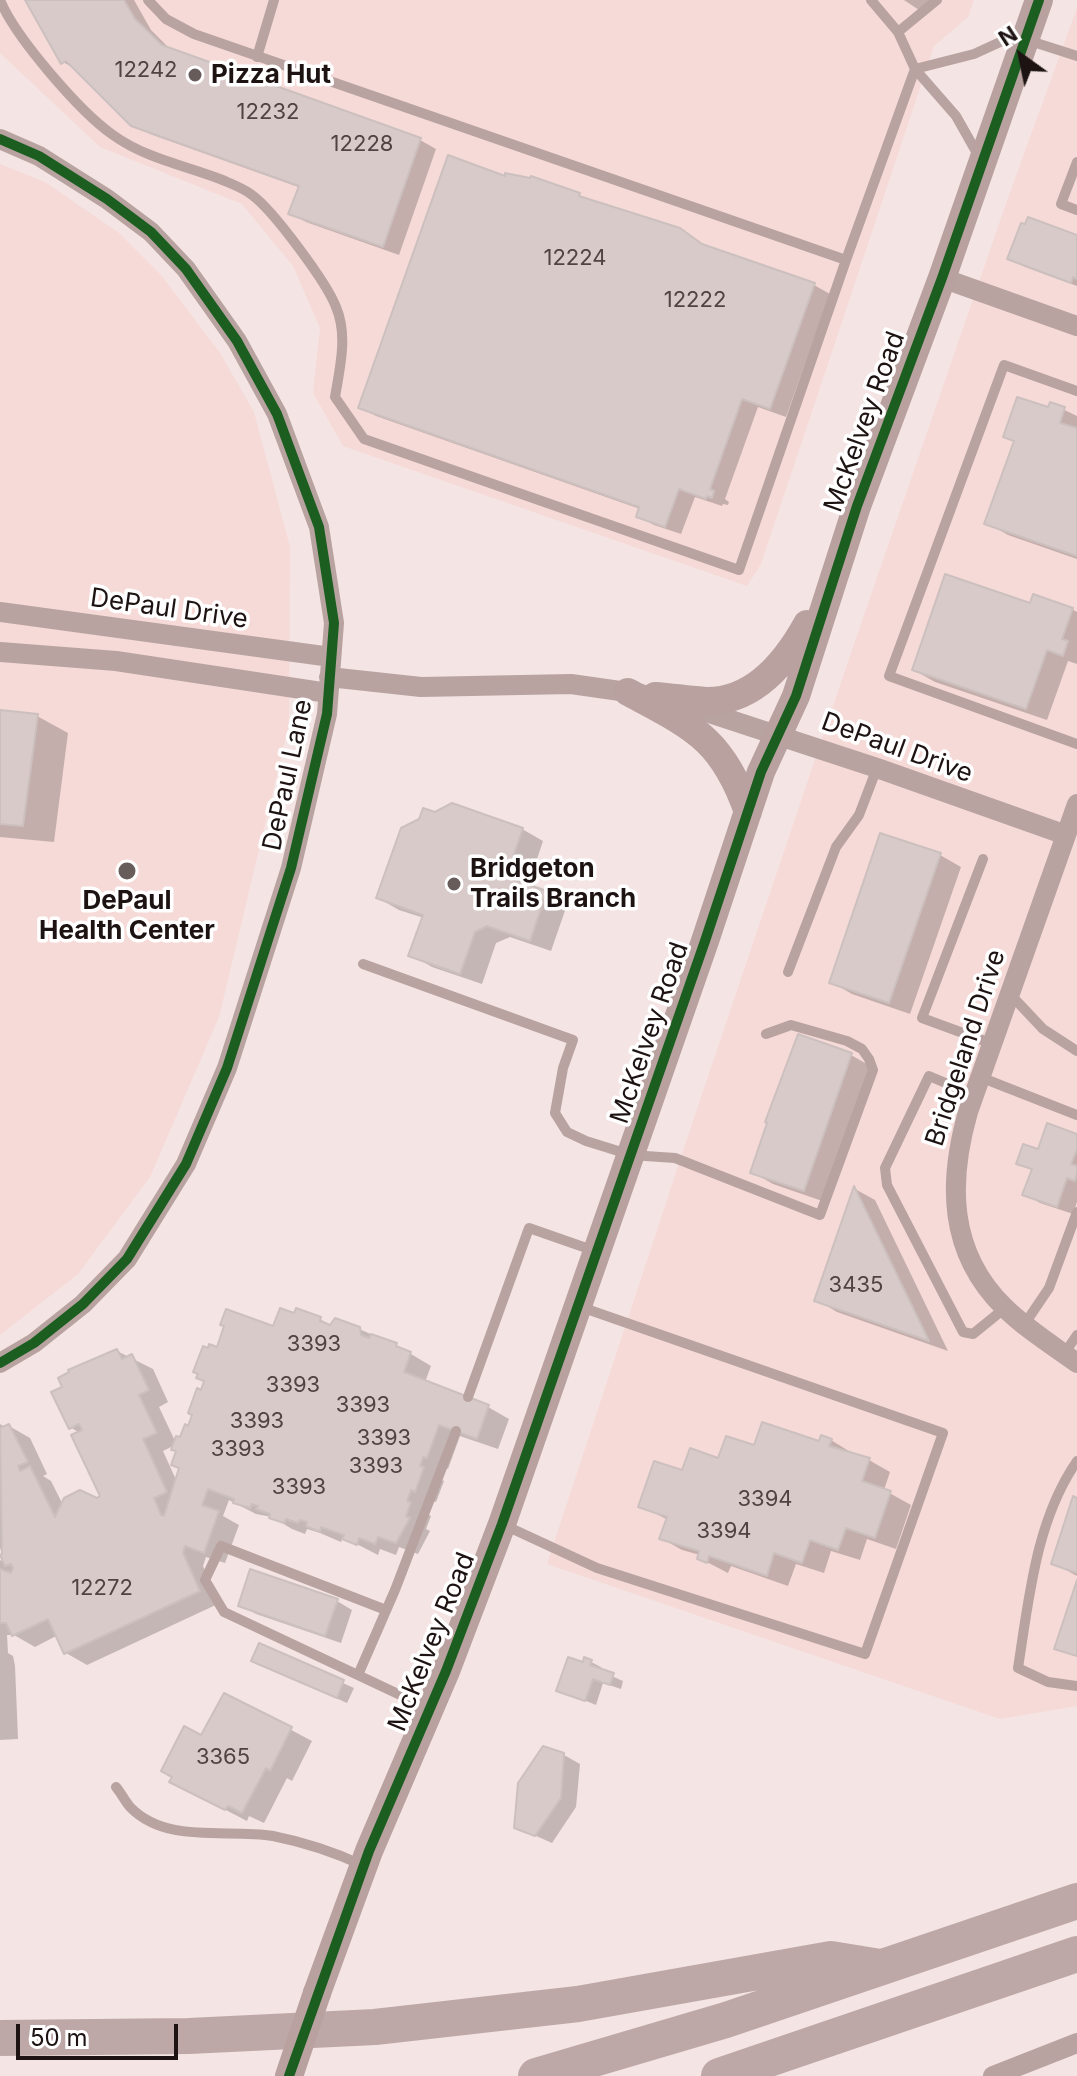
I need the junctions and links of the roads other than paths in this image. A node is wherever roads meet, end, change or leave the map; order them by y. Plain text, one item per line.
1 (0, 0) edge
2 (148, 0) edge
3 (274, 0) edge
4 (871, 0) edge
5 (937, 0) edge
6 (1039, 0) edge
7 (898, 32) junction
8 (1027, 34) junction
9 (1077, 56) edge
10 (257, 57) junction
11 (915, 69) junction
12 (0, 139) edge
13 (982, 162) junction
14 (1077, 162) edge
15 (1077, 210) edge
16 (846, 260) junction
17 (942, 278) junction
18 (1077, 326) edge
19 (1077, 391) edge
20 (834, 579) junction
21 (0, 612) edge
22 (0, 652) edge
23 (330, 676) junction
24 (642, 694) junction
25 (778, 734) junction
26 (1077, 744) edge
27 (877, 768) junction
28 (1077, 804) edge
29 (748, 812) junction
30 (1066, 835) junction
31 (983, 859) dead end
32 (363, 964) dead end
33 (788, 972) dead end
34 (1010, 994) junction
35 (766, 1034) dead end
36 (993, 1044) junction
37 (1077, 1051) edge
38 (977, 1086) junction
39 (1077, 1115) edge
40 (631, 1155) junction
41 (1077, 1212) edge
42 (597, 1252) junction
43 (578, 1306) junction
44 (1005, 1308) junction
45 (1024, 1325) junction
46 (1077, 1335) edge
47 (1071, 1358) edge
48 (0, 1363) edge
49 (468, 1397) dead end
50 (456, 1431) dead end
51 (1077, 1461) edge
52 (502, 1524) junction
53 (386, 1610) junction
54 (358, 1675) junction
55 (1077, 1686) edge
56 (430, 1709) junction
57 (116, 1787) dead end
58 (363, 1865) junction
59 (1077, 1901) edge
60 (1077, 1954) edge
61 (880, 1967) junction
62 (0, 2038) edge
63 (1077, 2043) edge
64 (289, 2076) edge
65 (536, 2076) edge
66 (719, 2076) edge
67 (993, 2076) edge

1 - 16 lane
2 - 10 lane
3 - 10 lane
4 - 7 lane
5 - 7 lane
6 - 8 street, McKelvey Road
7 - 11 lane
8 - 9 lane
8 - 11 lane
8 - 13 street, McKelvey Road
10 - 16 lane
11 - 13 lane
11 - 16 lane
12 - 23 street, DePaul Lane
13 - 17 street, McKelvey Road
14 - 15 lane
17 - 18 street
17 - 20 street, McKelvey Road
19 - 26 lane
20 - 24 street
20 - 25 street, McKelvey Road
21 - 23 street, DePaul Drive
22 - 23 street, DePaul Drive
23 - 24 street, DePaul Drive
23 - 48 street, DePaul Lane
24 - 25 street, DePaul Drive
24 - 29 street
25 - 27 street, DePaul Drive
25 - 29 street, McKelvey Road
27 - 30 street, DePaul Drive
27 - 33 lane
28 - 30 street, Bridgeland Drive
29 - 40 street, McKelvey Road
30 - 34 street, Bridgeland Drive
31 - 36 lane
32 - 40 lane
34 - 36 street, Bridgeland Drive
34 - 37 lane
35 - 40 lane
36 - 38 street, Bridgeland Drive
38 - 39 lane
38 - 44 street, Bridgeland Drive
38 - 44 lane
40 - 42 street, McKelvey Road
41 - 45 lane
42 - 43 street, McKelvey Road
42 - 49 lane
43 - 52 street, McKelvey Road
43 - 52 lane
44 - 45 street, Bridgeland Drive
45 - 47 street, Bridgeland Drive
46 - 47 lane
50 - 53 lane
51 - 55 lane
52 - 56 street, McKelvey Road
53 - 54 lane
53 - 54 lane
54 - 56 lane
56 - 58 street, McKelvey Road
57 - 58 lane
58 - 64 street, McKelvey Road, bridge
59 - 61 highway
60 - 66 highway
61 - 62 highway
61 - 65 highway
63 - 67 street

